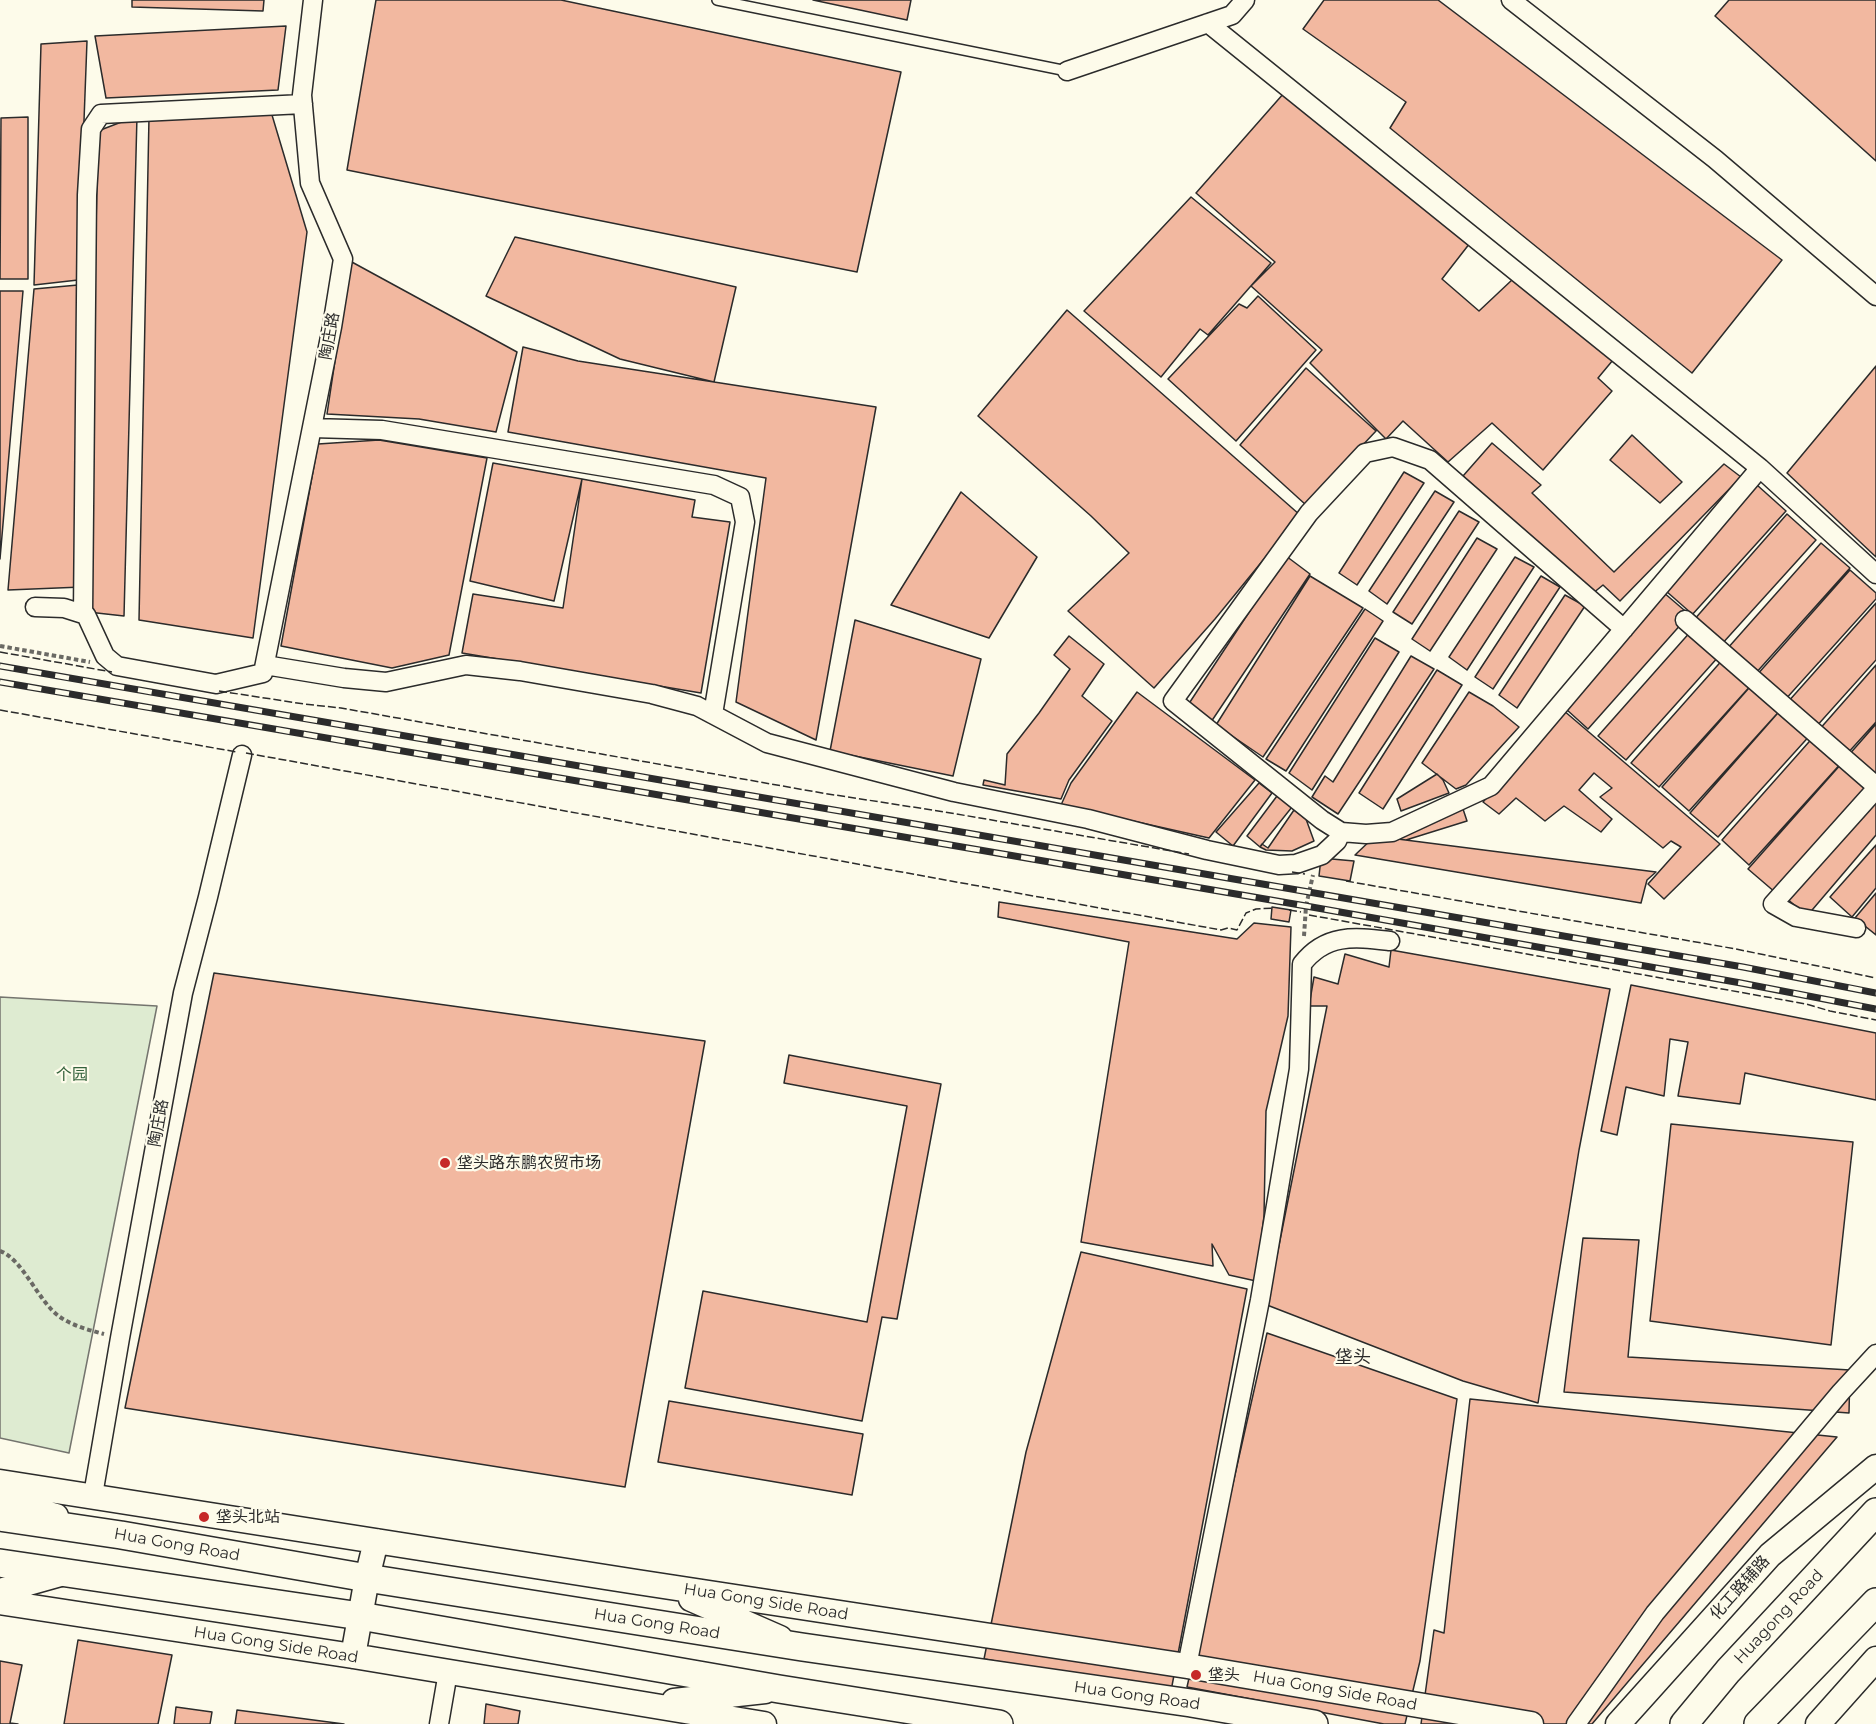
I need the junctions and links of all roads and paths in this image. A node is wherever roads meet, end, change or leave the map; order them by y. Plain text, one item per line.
1 (313, 0) edge
2 (717, 0) edge
3 (1245, 0) edge
4 (1511, 0) edge
5 (1208, 23) junction
6 (1067, 71) joint
7 (303, 104) junction
8 (1876, 296) edge
9 (312, 428) junction
10 (1760, 468) junction
11 (1876, 574) edge
12 (35, 607) dead end
13 (83, 614) junction
14 (1685, 620) dead end
15 (1624, 629) junction
16 (0, 646) edge
17 (117, 666) junction
18 (264, 669) junction
19 (713, 714) junction
20 (242, 755) dead end
21 (1876, 788) edge
22 (1341, 832) junction
23 (1322, 855) junction
24 (1856, 928) dead end
25 (1390, 941) dead end
26 (1302, 964) junction
27 (0, 1251) edge
28 (120, 1338) junction
29 (1876, 1354) edge
30 (1876, 1467) edge
31 (0, 1482) edge
32 (93, 1495) junction
33 (0, 1500) edge
34 (1876, 1512) edge
35 (0, 1517) edge
36 (121, 1535) junction
37 (376, 1541) junction
38 (0, 1563) edge
39 (65, 1573) junction
40 (367, 1578) junction
41 (637, 1582) junction
42 (0, 1592) edge
43 (0, 1602) edge
44 (1876, 1602) edge
45 (360, 1616) junction
46 (802, 1647) junction
47 (353, 1656) junction
48 (1876, 1659) edge
49 (1187, 1665) junction
50 (448, 1672) junction
51 (779, 1689) junction
52 (648, 1704) junction
53 (754, 1723) edge
54 (439, 1724) edge
55 (999, 1724) edge
56 (1314, 1724) edge
57 (1531, 1724) edge
58 (1576, 1724) edge
59 (1618, 1724) edge
60 (1684, 1724) edge
61 (1758, 1724) edge
62 (1818, 1724) edge

1 - 7 street, 陶庄路
2 - 6 lane
3 - 5 street
4 - 8 street
5 - 6 street
5 - 10 street
7 - 9 street, 陶庄路
7 - 13 street
9 - 18 street, 陶庄路
9 - 19 street
10 - 11 street
10 - 15 street
12 - 13 street
13 - 17 street
14 - 21 street
15 - 22 street
15 - 22 street
16 - 17 path
17 - 18 street
18 - 19 street
19 - 23 street
20 - 28 street, 陶庄路
21 - 24 street
22 - 23 street
23 - 26 path
25 - 26 street
26 - 49 street
27 - 28 path
28 - 32 street, 陶庄路
29 - 58 street
30 - 59 street, 化工路辅路
31 - 32 street, Hua Gong Side Road
32 - 37 street, Hua Gong Side Road
33 - 36 street
34 - 60 main road, Huagong Road
35 - 36 main road, Hua Gong Road
36 - 40 main road, Hua Gong Road
37 - 40 street
37 - 41 street, Hua Gong Side Road
38 - 39 main road
39 - 42 street
39 - 45 main road
40 - 45 street
40 - 46 main road, Hua Gong Road
41 - 46 street
41 - 49 street, Hua Gong Side Road
43 - 47 street, Hua Gong Side Road
44 - 61 main road
45 - 47 street
45 - 51 main road
46 - 56 main road, Hua Gong Road
47 - 50 street, Hua Gong Side Road
48 - 62 street
49 - 57 street, Hua Gong Side Road
50 - 52 street, Hua Gong Side Road
50 - 54 street
51 - 52 street
51 - 55 main road
52 - 53 street, Hua Gong Side Road

